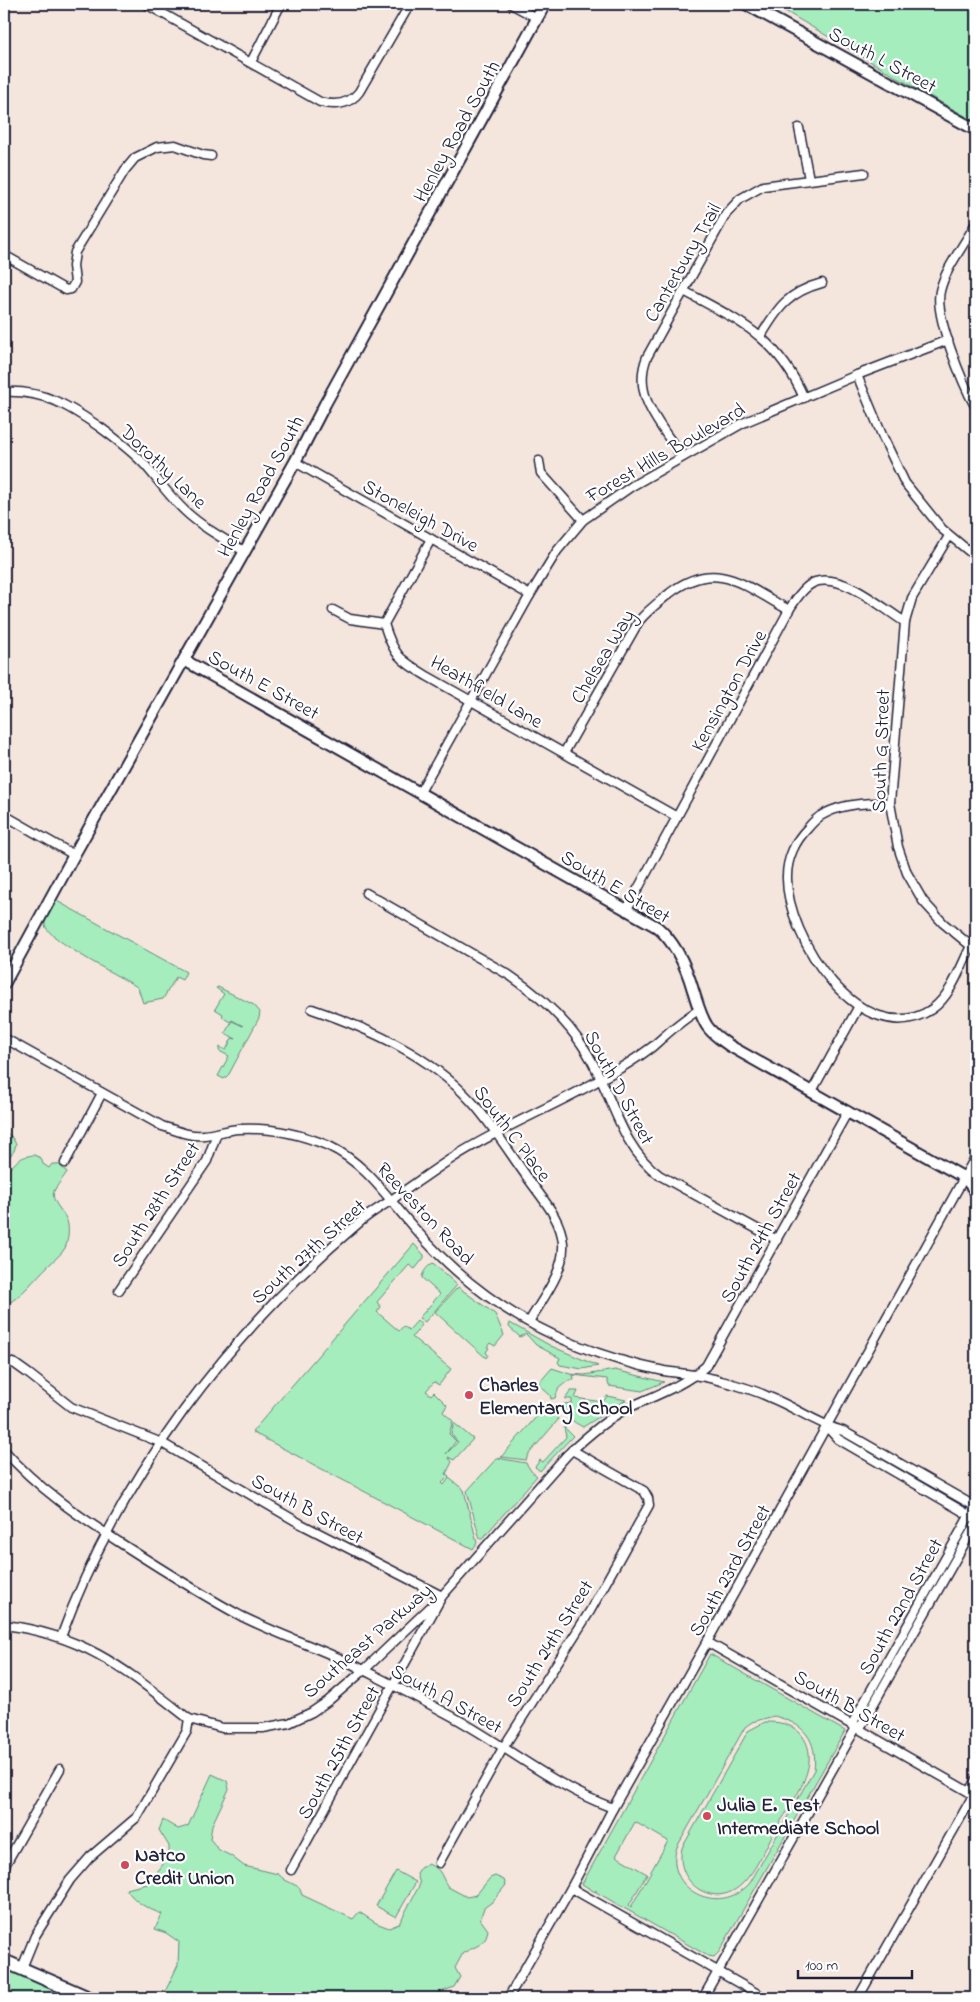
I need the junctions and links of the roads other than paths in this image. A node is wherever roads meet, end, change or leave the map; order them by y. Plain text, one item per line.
1 (146, 4) edge
2 (281, 4) edge
3 (410, 4) edge
4 (511, 4) edge
5 (746, 4) edge
6 (541, 5) edge
7 (537, 18) junction
8 (251, 62) junction
9 (799, 128) dead end
10 (976, 130) edge
11 (212, 156) dead end
12 (864, 173) dead end
13 (809, 179) junction
14 (976, 224) edge
15 (4, 255) edge
16 (822, 283) dead end
17 (684, 291) junction
18 (761, 336) junction
19 (948, 340) junction
20 (857, 375) junction
21 (4, 392) edge
22 (804, 398) junction
23 (976, 408) edge
24 (682, 457) junction
25 (539, 461) dead end
26 (295, 462) junction
27 (583, 520) junction
28 (949, 536) junction
29 (431, 539) junction
30 (244, 551) junction
31 (976, 557) edge
32 (530, 595) junction
33 (333, 610) dead end
34 (789, 610) junction
35 (905, 622) junction
36 (384, 624) junction
37 (184, 660) junction
38 (470, 701) junction
39 (564, 753) junction
40 (420, 792) junction
41 (890, 803) junction
42 (4, 815) edge
43 (677, 817) junction
44 (74, 855) junction
45 (366, 893) dead end
46 (627, 909) junction
47 (974, 946) edge
48 (4, 984) edge
49 (859, 1006) junction
50 (312, 1009) dead end
51 (699, 1010) junction
52 (4, 1038) edge
53 (601, 1080) junction
54 (812, 1091) junction
55 (102, 1093) junction
56 (848, 1111) junction
57 (217, 1133) junction
58 (496, 1133) junction
59 (976, 1156) edge
60 (65, 1163) dead end
61 (965, 1178) junction
62 (976, 1192) edge
63 (392, 1200) junction
64 (777, 1240) junction
65 (119, 1290) dead end
66 (529, 1322) junction
67 (4, 1360) edge
68 (696, 1375) junction
69 (826, 1427) junction
70 (162, 1443) junction
71 (4, 1450) edge
72 (572, 1450) junction
73 (976, 1506) edge
74 (973, 1517) edge
75 (976, 1523) edge
76 (106, 1534) junction
77 (442, 1596) junction
78 (4, 1625) edge
79 (61, 1637) junction
80 (707, 1642) junction
81 (363, 1671) junction
82 (393, 1686) junction
83 (190, 1719) junction
84 (856, 1726) junction
85 (503, 1748) junction
86 (60, 1769) dead end
87 (976, 1779) edge
88 (973, 1794) edge
89 (613, 1808) junction
90 (439, 1863) dead end
91 (4, 1867) edge
92 (291, 1870) dead end
93 (571, 1888) junction
94 (4, 1961) edge
95 (22, 1968) junction
96 (718, 1972) junction
97 (89, 1998) edge
98 (508, 1998) edge
99 (703, 1998) edge
100 (765, 1998) edge
101 (858, 1998) edge

1 - 8 street
2 - 8 street
3 - 8 street
4 - 7 street
5 - 10 street, South L Street
6 - 7 street, Henley Road South
7 - 26 street, Henley Road South
9 - 13 street
11 - 15 street
12 - 13 street, Canterbury Trail
13 - 17 street, Canterbury Trail
14 - 19 street
16 - 18 street
17 - 18 street
17 - 24 street, Canterbury Trail
18 - 22 street
19 - 20 street, Forest Hills Boulevard
19 - 23 street
20 - 22 street, Forest Hills Boulevard
20 - 28 street
21 - 30 street, Dorothy Lane
22 - 24 street, Forest Hills Boulevard
24 - 27 street, Forest Hills Boulevard
25 - 27 street
26 - 29 street, Stoneleigh Drive
26 - 30 street, Henley Road South
27 - 32 street, Forest Hills Boulevard
28 - 31 street
28 - 35 street, South G Street
29 - 32 street, Stoneleigh Drive
29 - 36 street
30 - 37 street, Henley Road South
32 - 38 street, Forest Hills Boulevard
33 - 36 street
34 - 35 street, Kensington Drive
34 - 39 street, Chelsea Way
34 - 43 street, Kensington Drive
35 - 41 street, South G Street
36 - 38 street, Heathfield Lane
37 - 40 street, South E Street
37 - 44 street, Henley Road South
38 - 39 street, Heathfield Lane
38 - 40 street, Forest Hills Boulevard
39 - 43 street, Heathfield Lane
40 - 46 street, South E Street
41 - 47 street, South G Street
41 - 49 street
42 - 44 street
43 - 46 street, Kensington Drive
44 - 48 street, Henley Road South
45 - 53 street, South D Street
46 - 51 street, South E Street
47 - 49 street
49 - 54 street
50 - 58 street, South C Place
51 - 53 street, South 27th Street
51 - 54 street, South E Street
52 - 55 street, Reeveston Road
53 - 58 street, South 27th Street
53 - 64 street, South D Street
54 - 56 street, South E Street
55 - 57 street, Reeveston Road
55 - 60 street
56 - 61 street, South E Street
56 - 64 street, South 24th Street
57 - 63 street, Reeveston Road
57 - 65 street, South 28th Street
58 - 63 street, South 27th Street
58 - 66 street, South C Place
59 - 61 street, South 23rd Street
61 - 62 street, South E Street
61 - 69 street, South 23rd Street
63 - 66 street, Reeveston Road
63 - 70 street, South 27th Street
64 - 68 street, South 24th Street
66 - 68 street, Reeveston Road
67 - 70 street, South B Street
68 - 69 street, Reeveston Road
68 - 72 street, Southeast Parkway
69 - 73 street, Reeveston Road
69 - 74 street, Reeveston Road
69 - 80 street, South 23rd Street
70 - 76 street, South 27th Street
70 - 77 street, South B Street
71 - 76 street, South A Street
72 - 77 street, Southeast Parkway
72 - 85 street, South 24th Street
73 - 74 street, South 22nd Street
74 - 84 street, South 22nd Street
75 - 84 street, South 22nd Street
76 - 79 street, South 27th Street
76 - 81 street, South A Street
77 - 81 street, Southeast Parkway
77 - 82 street, South 25th Street
78 - 79 street, Southeast Parkway
79 - 83 street, Southeast Parkway
80 - 84 street, South B Street
80 - 89 street, South 23rd Street
81 - 82 street, South A Street
81 - 83 street, Southeast Parkway
82 - 85 street, South A Street
82 - 92 street, South 25th Street
83 - 95 street
84 - 88 street, South B Street
84 - 96 street, South 22nd Street
85 - 89 street, South A Street
85 - 90 street, South 24th Street
86 - 91 street
87 - 88 street
88 - 101 street
89 - 93 street, South 23rd Street
93 - 96 street
93 - 98 street, South 23rd Street
94 - 95 main road
95 - 97 main road
96 - 99 street, South 22nd Street
96 - 100 street

